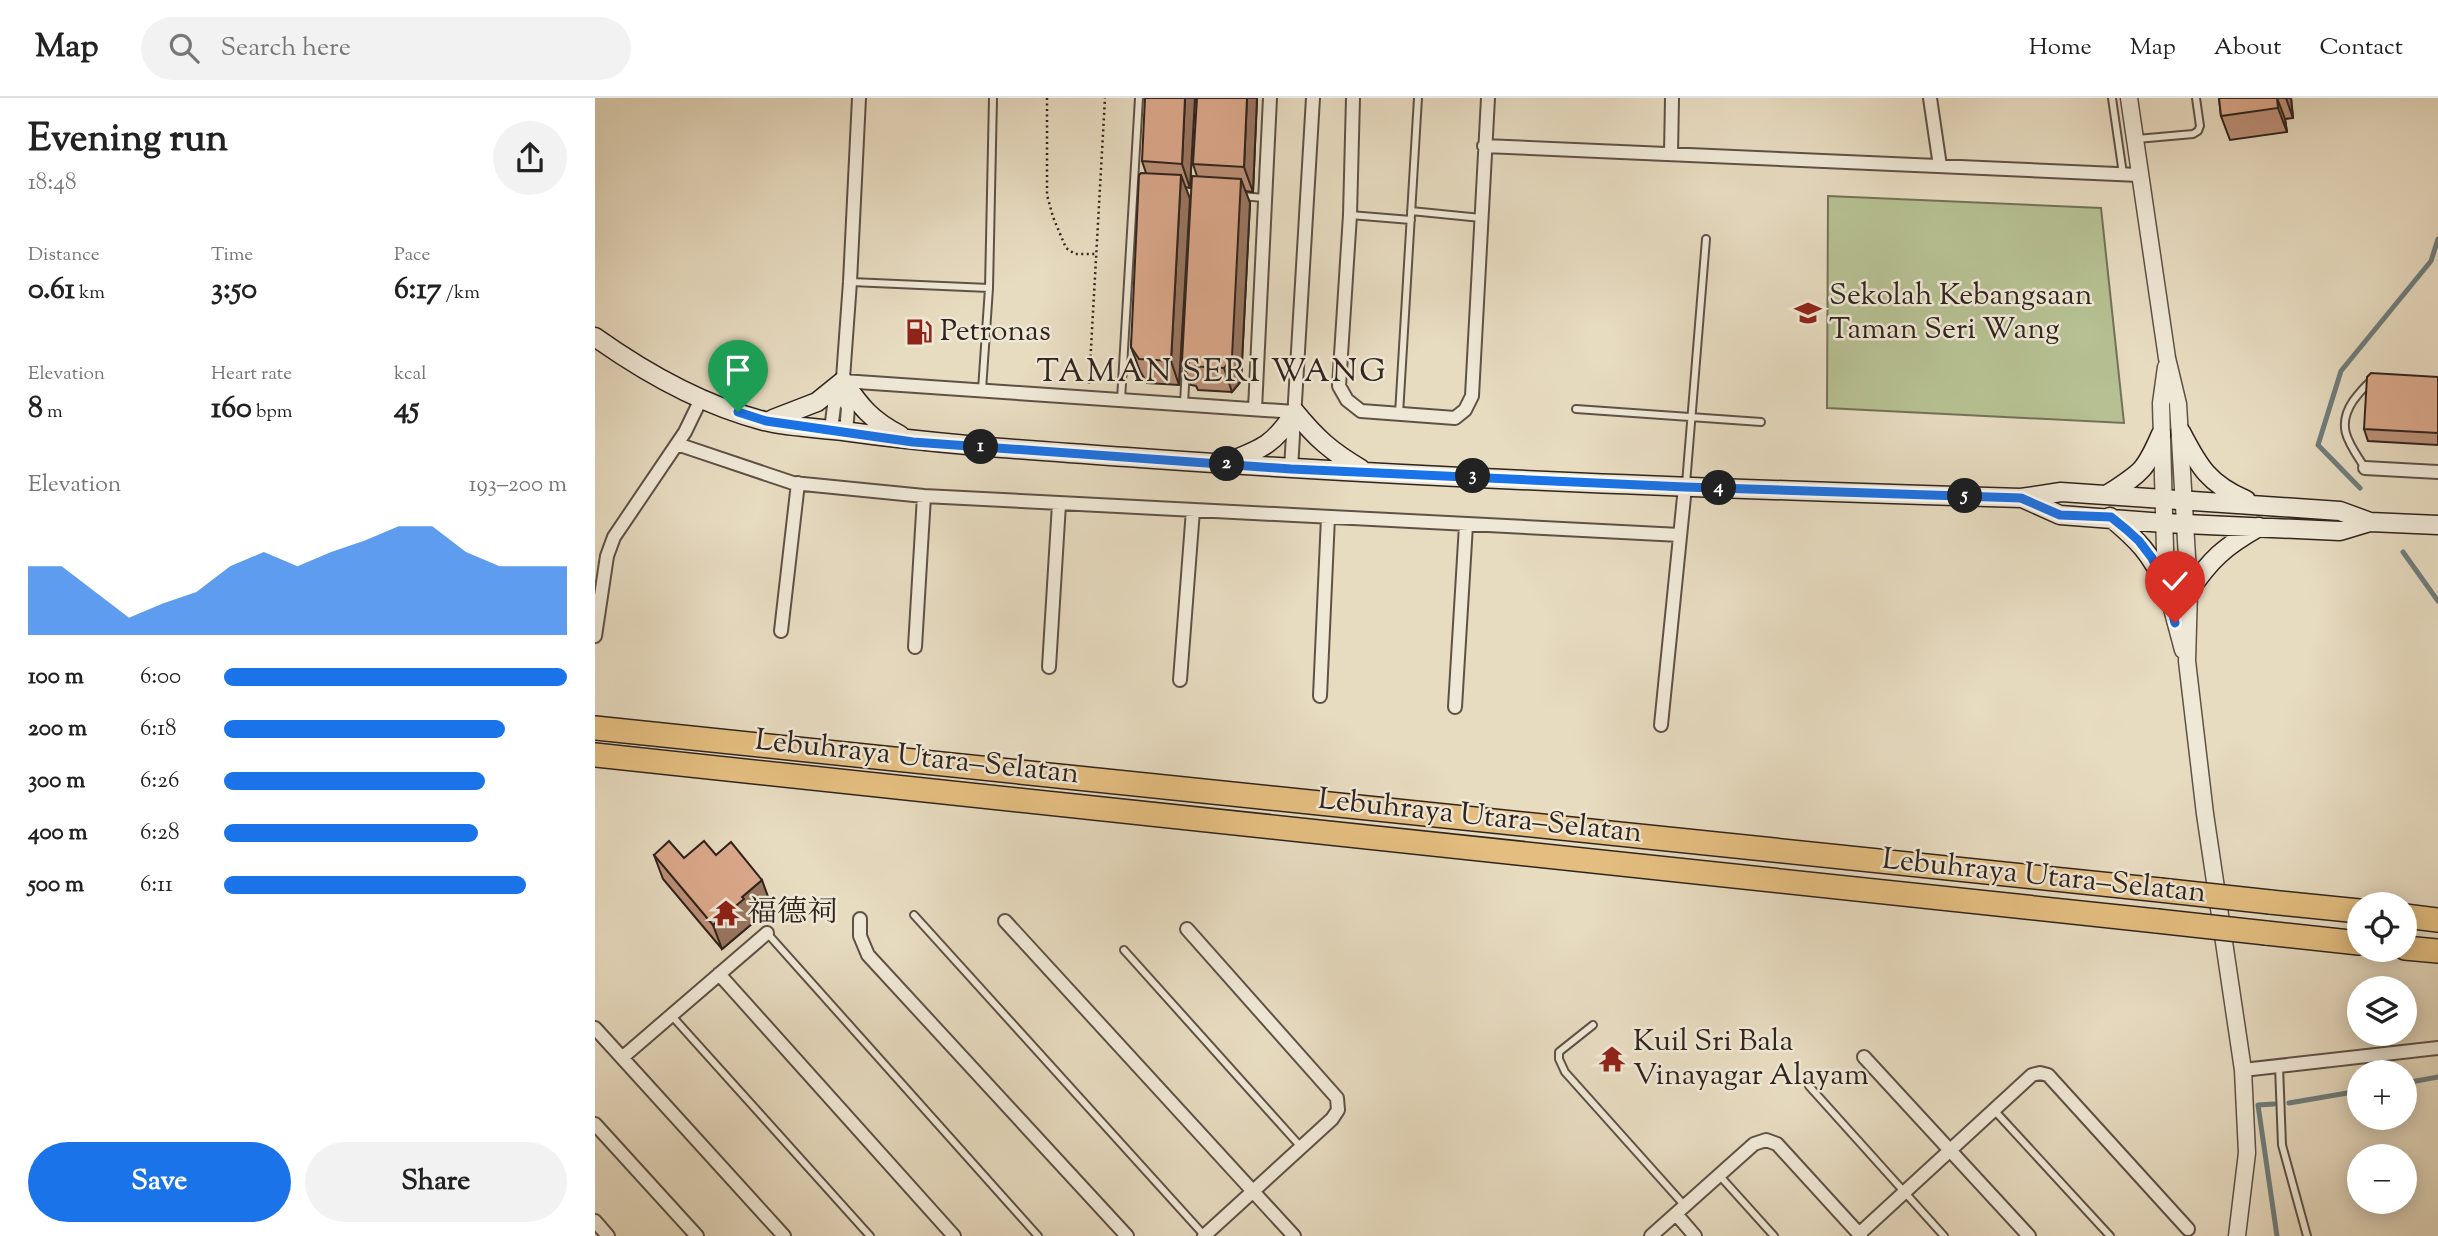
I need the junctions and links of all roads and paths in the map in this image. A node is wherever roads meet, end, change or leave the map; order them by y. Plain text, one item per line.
1 (859, 98) edge
2 (993, 98) edge
3 (1047, 98) edge
4 (1105, 98) edge
5 (1139, 98) edge
6 (1269, 98) edge
7 (1313, 98) edge
8 (1353, 98) edge
9 (1418, 98) edge
10 (1488, 98) edge
11 (1672, 98) edge
12 (1930, 98) edge
13 (2112, 98) edge
14 (2129, 98) edge
15 (2196, 98) edge
16 (2135, 139) junction
17 (1484, 146) junction
18 (1671, 154) junction
19 (1940, 166) junction
20 (2131, 174) junction
21 (1134, 190) junction
22 (1146, 191) edge
23 (1237, 196) edge
24 (1265, 198) junction
25 (1411, 211) junction
26 (1350, 215) junction
27 (1481, 218) junction
28 (1411, 220) junction
29 (1706, 239) dead end
30 (1097, 254) junction
31 (850, 282) junction
32 (989, 288) junction
33 (595, 337) edge
34 (1187, 352) edge
35 (2167, 358) junction
36 (2375, 379) edge
37 (842, 387) junction
38 (982, 391) junction
39 (1088, 398) junction
40 (701, 399) junction
41 (1121, 400) junction
42 (1184, 404) junction
43 (1255, 409) junction
44 (1576, 409) dead end
45 (1295, 412) junction
46 (1399, 414) junction
47 (1691, 417) junction
48 (766, 421) junction
49 (1761, 422) dead end
50 (838, 431) junction
51 (2181, 432) junction
52 (2161, 434) junction
53 (913, 442) junction
54 (677, 444) junction
55 (1223, 464) junction
56 (2365, 468) joint
57 (1291, 469) junction
58 (1364, 471) junction
59 (2438, 472) edge
60 (798, 483) junction
61 (1685, 487) junction
62 (2108, 494) junction
63 (924, 496) junction
64 (2021, 498) junction
65 (2163, 499) junction
66 (2185, 500) junction
67 (1059, 504) junction
68 (2259, 506) junction
69 (1193, 510) junction
70 (1328, 517) junction
71 (2111, 517) junction
72 (2370, 522) junction
73 (2164, 523) junction
74 (2186, 523) junction
75 (1466, 525) junction
76 (2438, 525) edge
77 (2259, 527) junction
78 (1681, 536) junction
79 (601, 556) edge
80 (2166, 586) junction
81 (2189, 591) junction
82 (781, 631) dead end
83 (595, 636) edge
84 (915, 647) dead end
85 (2187, 662) junction
86 (1049, 667) dead end
87 (1180, 680) dead end
88 (1320, 696) dead end
89 (1455, 707) dead end
90 (1661, 725) dead end
91 (595, 728) edge
92 (595, 755) edge
93 (2347, 910) edge
94 (914, 915) dead end
95 (2417, 917) edge
96 (860, 919) dead end
97 (2438, 920) edge
98 (1005, 921) dead end
99 (1187, 929) dead end
100 (767, 933) joint
101 (2347, 942) edge
102 (2417, 949) edge
103 (1124, 950) dead end
104 (2438, 951) edge
105 (719, 974) junction
106 (671, 1015) junction
107 (1593, 1025) dead end
108 (595, 1028) edge
109 (2438, 1048) edge
110 (623, 1057) junction
111 (1864, 1057) dead end
112 (2279, 1064) junction
113 (2243, 1070) junction
114 (1809, 1086) dead end
115 (1994, 1110) junction
116 (595, 1124) edge
117 (1301, 1147) junction
118 (1950, 1150) junction
119 (1720, 1175) junction
120 (1253, 1191) junction
121 (1905, 1192) junction
122 (1680, 1210) junction
123 (2188, 1229) dead end
124 (1860, 1235) edge
125 (697, 1236) edge
126 (785, 1236) edge
127 (870, 1236) edge
128 (954, 1236) edge
129 (1038, 1236) edge
130 (1126, 1236) edge
131 (1204, 1236) edge
132 (1294, 1236) edge
133 (1651, 1236) edge
134 (1695, 1236) edge
135 (1774, 1236) edge
136 (1944, 1236) edge
137 (2029, 1236) edge
138 (2109, 1236) edge
139 (2237, 1236) edge
140 (2307, 1236) edge

1 - 31 street
2 - 32 lane
3 - 30 path
4 - 30 path
5 - 21 lane
6 - 24 street
7 - 45 street
8 - 26 street
9 - 25 lane
10 - 17 street
11 - 18 street
12 - 19 street
13 - 20 lane
14 - 16 street
15 - 16 lane
16 - 20 street
17 - 18 street
17 - 27 street
18 - 19 street
19 - 20 street
20 - 35 street
21 - 22 lane
21 - 41 lane
23 - 24 lane
24 - 43 street
25 - 27 lane
25 - 28 lane
26 - 28 lane
26 - 46 street
27 - 46 street
28 - 46 lane
29 - 47 lane
30 - 39 path
31 - 32 lane
31 - 37 street
32 - 38 lane
33 - 40 main road
34 - 42 lane
35 - 51 street
35 - 52 street
36 - 56 lane
37 - 38 street
37 - 48 main road
37 - 50 street
37 - 53 main road
38 - 39 street
39 - 41 street
40 - 48 main road
40 - 54 street
41 - 42 street
42 - 43 street
43 - 45 street
44 - 47 lane
45 - 55 main road
45 - 57 street
45 - 58 main road
47 - 49 lane
47 - 61 lane
48 - 50 main road
50 - 53 main road
51 - 66 street
51 - 68 main road
52 - 62 main road
52 - 65 street
53 - 55 main road
54 - 60 street
54 - 79 street
55 - 57 main road
56 - 59 street
57 - 58 main road
58 - 61 main road
60 - 63 street
60 - 82 street
61 - 64 main road
61 - 78 street
62 - 64 main road
62 - 65 main road
63 - 67 street
63 - 84 street
64 - 71 main road
65 - 66 main road
65 - 73 street
66 - 68 main road
66 - 74 street
67 - 69 street
67 - 86 street
68 - 72 main road
69 - 70 street
69 - 87 street
70 - 75 street
70 - 88 street
71 - 73 main road
71 - 80 main road
72 - 76 main road
72 - 77 main road
73 - 74 main road
73 - 80 street
74 - 77 main road
74 - 81 street
75 - 78 street
75 - 89 street
77 - 81 main road
78 - 90 street
79 - 83 street
80 - 85 street
81 - 85 street
85 - 113 street
91 - 93 highway, Lebuhraya Utara–Selatan, bridge
92 - 101 highway, Lebuhraya Utara–Selatan, bridge
94 - 131 lane
95 - 97 highway
96 - 130 street
98 - 120 street
99 - 117 street
100 - 105 street
100 - 129 lane
102 - 104 highway
103 - 117 lane
105 - 106 street
105 - 128 street
106 - 110 street
106 - 127 lane
107 - 122 lane
108 - 110 street
109 - 112 street
110 - 126 street
111 - 118 street
112 - 113 street
112 - 140 lane
113 - 139 street
114 - 121 lane
115 - 118 street
115 - 123 street
115 - 138 lane
116 - 125 street
117 - 120 street
118 - 121 street
118 - 137 street
119 - 122 street
119 - 124 street
119 - 135 lane
120 - 131 street
120 - 132 street
121 - 124 street
121 - 136 lane
122 - 133 street
122 - 134 street

